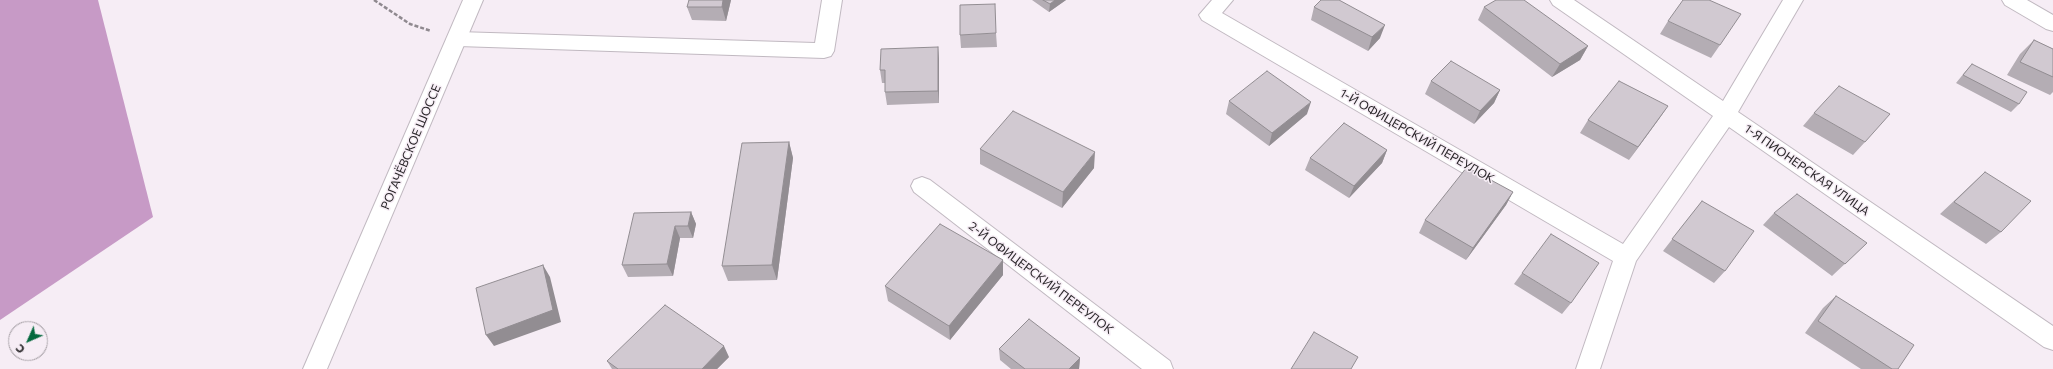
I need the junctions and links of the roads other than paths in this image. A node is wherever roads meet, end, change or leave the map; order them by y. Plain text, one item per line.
1 (473, 0) edge
2 (832, 0) edge
3 (1223, 0) edge
4 (1560, 0) edge
5 (1793, 0) edge
6 (2012, 0) edge
7 (2053, 24) edge
8 (458, 39) junction
9 (1726, 114) junction
10 (922, 186) dead end
11 (1626, 257) junction
12 (2053, 339) edge
13 (315, 369) edge
14 (1161, 369) edge
15 (1588, 369) edge

1 - 8 street, РОГАЧЁВСКОЕ ШОССЕ
2 - 8 street
3 - 11 street, 1-Й ОФИЦЕРСКИЙ ПЕРЕУЛОК
4 - 9 street, 1-Я ПИОНЕРСКАЯ УЛИЦА
5 - 9 street
6 - 7 street
8 - 13 street, РОГАЧЁВСКОЕ ШОССЕ
9 - 11 street
9 - 12 street, 1-Я ПИОНЕРСКАЯ УЛИЦА
10 - 14 street, 2-Й ОФИЦЕРСКИЙ ПЕРЕУЛОК
11 - 15 street

